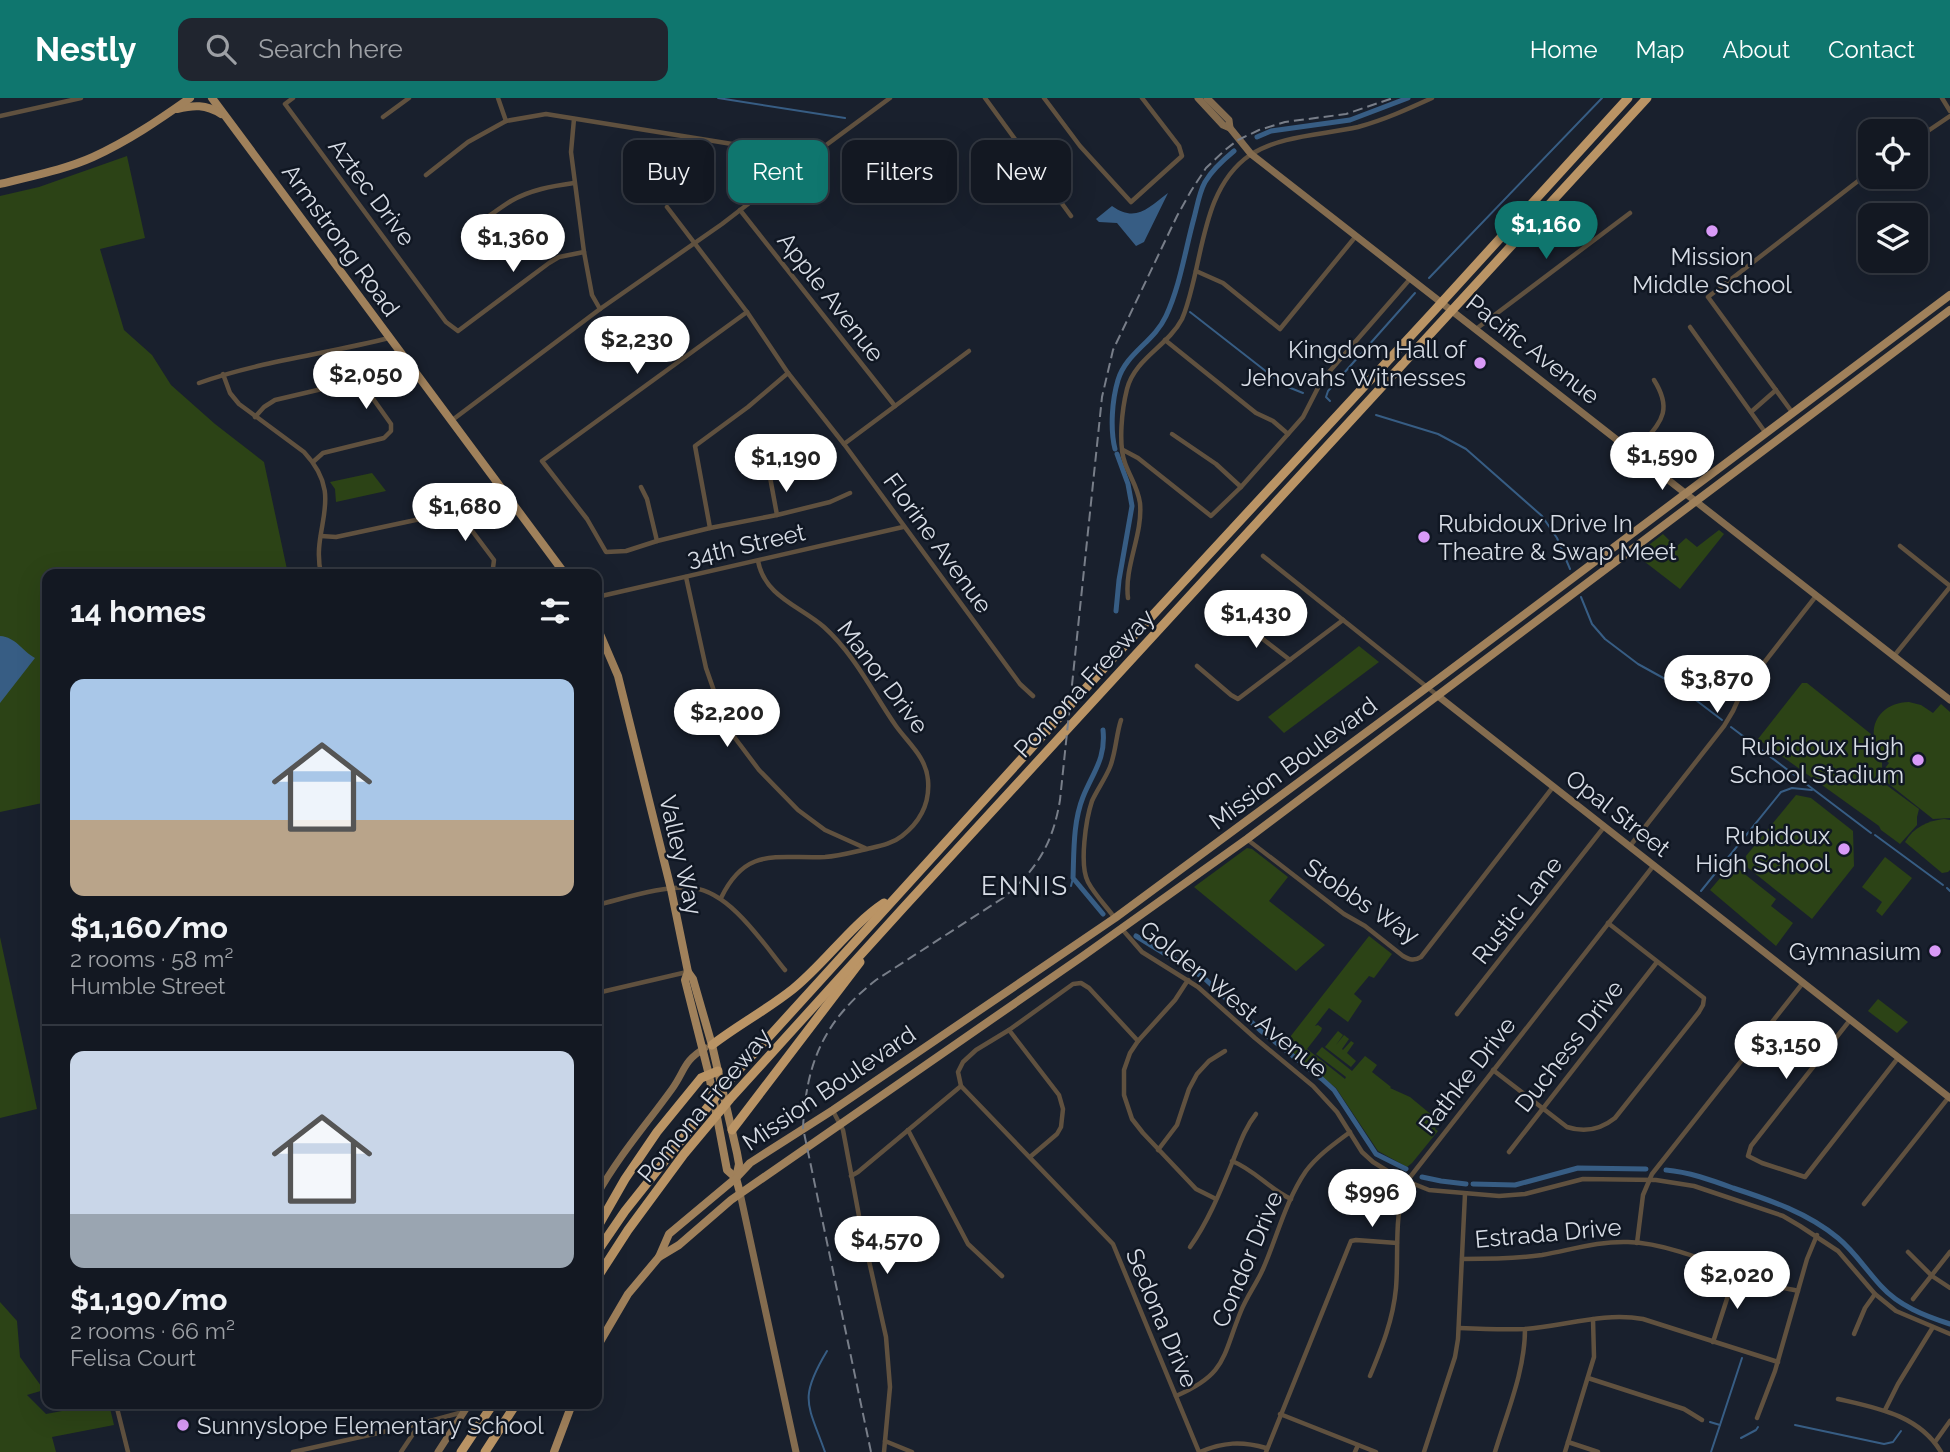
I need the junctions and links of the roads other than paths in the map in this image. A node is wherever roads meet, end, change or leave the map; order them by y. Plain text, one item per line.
1 (81, 98) edge
2 (190, 98) edge
3 (212, 98) edge
4 (293, 98) edge
5 (409, 98) edge
6 (498, 98) edge
7 (890, 98) edge
8 (985, 98) edge
9 (1045, 98) edge
10 (1142, 98) edge
11 (1198, 98) edge
12 (1207, 98) edge
13 (1432, 98) edge
14 (1628, 98) edge
15 (1647, 98) edge
16 (1942, 98) edge
17 (882, 100) edge
18 (174, 110) junction
19 (1950, 113) edge
20 (0, 116) edge
21 (225, 116) junction
22 (383, 117) dead end
23 (574, 119) junction
24 (506, 121) junction
25 (1230, 128) junction
26 (1928, 130) edge
27 (828, 142) edge
28 (728, 143) edge
29 (1251, 154) junction
30 (426, 176) dead end
31 (1858, 181) edge
32 (574, 183) junction
33 (0, 184) edge
34 (749, 203) edge
35 (667, 207) dead end
36 (740, 210) junction
37 (1630, 213) dead end
38 (1071, 216) dead end
39 (465, 231) dead end
40 (1356, 236) junction
41 (695, 244) junction
42 (584, 252) junction
43 (1196, 271) junction
44 (1411, 279) junction
45 (1950, 295) edge
46 (600, 309) junction
47 (1950, 310) edge
48 (747, 312) junction
49 (1690, 327) dead end
50 (1476, 329) junction
51 (389, 338) junction
52 (1165, 340) junction
53 (969, 351) dead end
54 (788, 373) junction
55 (223, 374) junction
56 (1654, 380) dead end
57 (199, 383) dead end
58 (1776, 390) junction
59 (895, 406) junction
60 (1751, 412) junction
61 (1793, 413) junction
62 (255, 417) junction
63 (451, 421) junction
64 (1765, 433) junction
65 (1172, 434) dead end
66 (1288, 434) junction
67 (844, 444) junction
68 (1122, 450) junction
69 (1635, 453) junction
70 (313, 462) junction
71 (771, 477) dead end
72 (641, 487) dead end
73 (1241, 487) junction
74 (850, 493) dead end
75 (1686, 493) junction
76 (1696, 501) junction
77 (777, 515) junction
78 (903, 527) junction
79 (710, 528) junction
80 (321, 536) junction
81 (656, 541) junction
82 (1900, 546) dead end
83 (1263, 556) dead end
84 (758, 561) junction
85 (320, 569) edge
86 (493, 569) edge
87 (561, 569) edge
88 (686, 578) junction
89 (1950, 586) edge
90 (1816, 595) junction
91 (602, 596) edge
92 (1128, 598) dead end
93 (1238, 620) dead end
94 (1343, 620) junction
95 (602, 639) edge
96 (1894, 656) junction
97 (1290, 660) junction
98 (1197, 666) dead end
99 (1427, 687) junction
100 (1438, 695) junction
101 (1033, 696) dead end
102 (1950, 700) edge
103 (1121, 720) dead end
104 (1554, 787) junction
105 (1605, 827) junction
106 (1247, 839) junction
107 (1629, 846) junction
108 (867, 849) junction
109 (1654, 865) junction
110 (671, 889) junction
111 (897, 894) junction
112 (720, 898) junction
113 (602, 904) edge
114 (904, 907) junction
115 (1115, 918) junction
116 (1608, 923) junction
117 (1122, 928) junction
118 (1657, 962) junction
119 (785, 970) dead end
120 (688, 972) junction
121 (1188, 980) junction
122 (1802, 984) junction
123 (602, 992) edge
124 (1457, 1014) dead end
125 (1850, 1020) junction
126 (1009, 1030) junction
127 (1138, 1041) junction
128 (712, 1045) junction
129 (702, 1050) junction
130 (1224, 1051) dead end
131 (1898, 1058) junction
132 (1493, 1070) junction
133 (713, 1073) junction
134 (961, 1086) junction
135 (1949, 1098) edge
136 (1542, 1109) junction
137 (832, 1110) junction
138 (1255, 1114) dead end
139 (841, 1123) junction
140 (732, 1130) junction
141 (908, 1130) junction
142 (1350, 1132) junction
143 (1158, 1150) junction
144 (1509, 1152) dead end
145 (1030, 1157) junction
146 (1233, 1161) junction
147 (851, 1176) junction
148 (736, 1178) junction
149 (1648, 1180) junction
150 (1407, 1181) junction
151 (602, 1187) edge
152 (740, 1194) junction
153 (1465, 1194) junction
154 (1216, 1199) junction
155 (1291, 1199) junction
156 (1864, 1204) dead end
157 (602, 1219) edge
158 (1817, 1235) junction
159 (1397, 1242) junction
160 (1637, 1243) junction
161 (602, 1245) edge
162 (1189, 1247) dead end
163 (1908, 1252) dead end
164 (1950, 1252) edge
165 (659, 1256) junction
166 (1462, 1259) junction
167 (602, 1270) edge
168 (1736, 1271) junction
169 (1002, 1276) dead end
170 (1932, 1276) junction
171 (1950, 1288) edge
172 (1798, 1291) junction
173 (1875, 1294) junction
174 (1913, 1299) dead end
175 (1593, 1319) junction
176 (1933, 1327) junction
177 (1459, 1328) junction
178 (1525, 1329) junction
179 (1854, 1334) dead end
180 (1950, 1334) edge
181 (602, 1338) edge
182 (1713, 1342) junction
183 (1778, 1362) junction
184 (1370, 1376) dead end
185 (1588, 1378) junction
186 (1176, 1395) junction
187 (1838, 1399) dead end
188 (117, 1409) edge
189 (466, 1409) edge
190 (491, 1409) edge
191 (513, 1409) edge
192 (570, 1409) edge
193 (1885, 1410) junction
194 (464, 1412) junction
195 (1280, 1414) junction
196 (1757, 1418) dead end
197 (1702, 1420) dead end
198 (1950, 1421) edge
199 (419, 1424) junction
200 (886, 1441) junction
201 (1568, 1442) junction
202 (1935, 1442) junction
203 (1358, 1445) junction
204 (1266, 1450) edge
205 (128, 1452) edge
206 (293, 1452) edge
207 (401, 1452) edge
208 (438, 1452) edge
209 (461, 1452) edge
210 (485, 1452) edge
211 (554, 1452) edge
212 (796, 1452) edge
213 (884, 1452) edge
214 (912, 1452) edge
215 (1199, 1452) edge
216 (1355, 1452) edge
217 (1376, 1452) edge
218 (1424, 1452) edge
219 (1494, 1452) edge
220 (1565, 1452) edge
221 (1598, 1452) edge
222 (1941, 1452) edge

1 - 20 street
2 - 18 main road
3 - 21 main road, Armstrong Road
4 - 42 street, Aztec Drive
5 - 22 street
6 - 24 street
7 - 17 street
8 - 38 street
9 - 10 street
11 - 25 street
12 - 25 street
13 - 29 street
14 - 111 highway, Pomona Freeway
15 - 114 highway, Pomona Freeway
16 - 19 street
17 - 27 street
18 - 21 main road
18 - 33 main road
19 - 26 street
21 - 51 main road, Armstrong Road
23 - 24 street
23 - 28 street
23 - 32 street
24 - 30 street
25 - 29 street, Pacific Avenue
29 - 40 street, Pacific Avenue
29 - 43 street
31 - 58 street
32 - 39 street
32 - 42 street
34 - 36 street
35 - 41 street, Florine Avenue
36 - 41 street
36 - 59 street, Apple Avenue
37 - 50 street
40 - 43 street
40 - 44 street, Pacific Avenue
41 - 46 street
41 - 48 street, Florine Avenue
42 - 46 street
43 - 52 street
44 - 50 street, Pacific Avenue
44 - 66 street
45 - 61 main road, Mission Boulevard
46 - 63 street
47 - 76 main road, Mission Boulevard
48 - 54 street, Florine Avenue
48 - 81 street
49 - 60 street
50 - 69 street, Pacific Avenue
51 - 55 street
51 - 63 main road, Armstrong Road
52 - 66 street
52 - 68 street
53 - 59 street
54 - 67 street, Florine Avenue
54 - 79 street
55 - 57 street
55 - 62 street
56 - 69 street
58 - 60 street
58 - 61 street
59 - 67 street
60 - 64 street
61 - 64 main road, Mission Boulevard
62 - 70 street
62 - 70 street
63 - 87 main road, Armstrong Road
64 - 75 main road, Mission Boulevard
65 - 73 street
66 - 73 street
67 - 78 street, Florine Avenue
68 - 73 street
68 - 92 street
69 - 75 street, Pacific Avenue
70 - 80 street
71 - 77 street
72 - 81 street
74 - 77 street
75 - 76 street, Pacific Avenue
75 - 99 main road, Mission Boulevard
76 - 90 street, Pacific Avenue
76 - 100 main road, Mission Boulevard
77 - 79 street
78 - 84 street, 34th Street
78 - 101 street, Florine Avenue
79 - 81 street
80 - 85 street
80 - 86 street
82 - 89 street
83 - 94 street, Opal Street
84 - 88 street, 34th Street
84 - 108 street, Manor Drive
88 - 91 street, 34th Street
88 - 108 street
89 - 96 street
90 - 96 street, Pacific Avenue
90 - 107 street
93 - 97 street
94 - 97 street
94 - 99 street, Opal Street
95 - 110 main road, Valley Way
96 - 102 street, Pacific Avenue
97 - 98 street
99 - 100 street, Opal Street
99 - 115 main road, Mission Boulevard
100 - 104 street, Opal Street
100 - 106 main road, Mission Boulevard
103 - 115 street
104 - 105 street, Opal Street
104 - 106 street, Stobbs Way
105 - 107 street, Opal Street
105 - 124 street, Rustic Lane
106 - 117 main road, Mission Boulevard
107 - 109 street, Opal Street
108 - 112 street
109 - 116 street, Rathke Drive
109 - 122 street, Opal Street
110 - 112 street
110 - 113 street
110 - 120 main road, Valley Way
111 - 128 highway
111 - 161 highway, Pomona Freeway
112 - 119 street
114 - 140 highway
114 - 167 highway, Pomona Freeway
115 - 117 main road
115 - 137 main road, Mission Boulevard
116 - 118 street
116 - 132 street, Rathke Drive
117 - 121 street, Golden West Avenue
117 - 139 main road, Mission Boulevard
118 - 136 street, Duchess Drive
118 - 136 street
120 - 123 street
120 - 128 main road, Valley Way
120 - 129 main road, Valley Way
121 - 127 street
121 - 142 street, Golden West Avenue
122 - 125 street, Opal Street
122 - 149 street
125 - 131 street, Opal Street
125 - 131 street
126 - 127 street
126 - 134 street
126 - 145 street
127 - 143 street
128 - 129 street
128 - 133 main road, Valley Way
129 - 133 main road, Valley Way
129 - 151 street
130 - 143 street
131 - 135 street, Opal Street
132 - 136 street
132 - 150 street, Rathke Drive
133 - 140 main road, Valley Way
133 - 148 main road, Valley Way
133 - 157 highway
134 - 141 street
134 - 145 street, Sedona Drive
135 - 156 street
136 - 144 street, Duchess Drive
137 - 139 street
137 - 148 main road, Mission Boulevard
138 - 146 street
139 - 147 street
139 - 152 main road, Mission Boulevard
140 - 148 main road, Valley Way
141 - 147 street
141 - 169 street
142 - 150 street, Golden West Avenue
142 - 155 street, Condor Drive
143 - 154 street
145 - 186 street, Sedona Drive
146 - 154 street
146 - 155 street
147 - 200 street
148 - 152 main road, Valley Way
148 - 165 main road, Mission Boulevard
149 - 153 street, Golden West Avenue
149 - 158 street, Golden West Avenue
149 - 160 street
150 - 153 street, Golden West Avenue
150 - 159 street, Rathke Drive
152 - 165 main road, Mission Boulevard
152 - 212 street, Valley Way
153 - 166 street
154 - 162 street
155 - 186 street, Condor Drive
158 - 172 street
158 - 173 street, Golden West Avenue
159 - 184 street, Rathke Drive
159 - 195 street
160 - 166 street, Estrada Drive
160 - 168 street, Estrada Drive
163 - 170 street
164 - 170 street
165 - 181 main road, Mission Boulevard
166 - 177 street
168 - 172 street, Estrada Drive
168 - 182 street
170 - 171 street
170 - 174 street
172 - 183 street
173 - 176 street, Golden West Avenue
173 - 179 street
175 - 178 street
175 - 182 street
175 - 185 street
176 - 180 street, Golden West Avenue
176 - 193 street
177 - 178 street
177 - 218 street
178 - 219 street
182 - 183 street
183 - 196 street
185 - 197 street
185 - 201 street
186 - 215 street, Sedona Drive
187 - 193 street
188 - 205 street
189 - 194 street
190 - 209 highway
191 - 210 highway
192 - 211 main road
193 - 202 street
194 - 199 street
194 - 208 street
195 - 203 street
195 - 204 street
198 - 202 street
199 - 206 street
199 - 207 street
200 - 213 street
200 - 214 street
201 - 220 street
201 - 221 street
202 - 222 street
203 - 216 street
203 - 217 street
204 - 215 street

